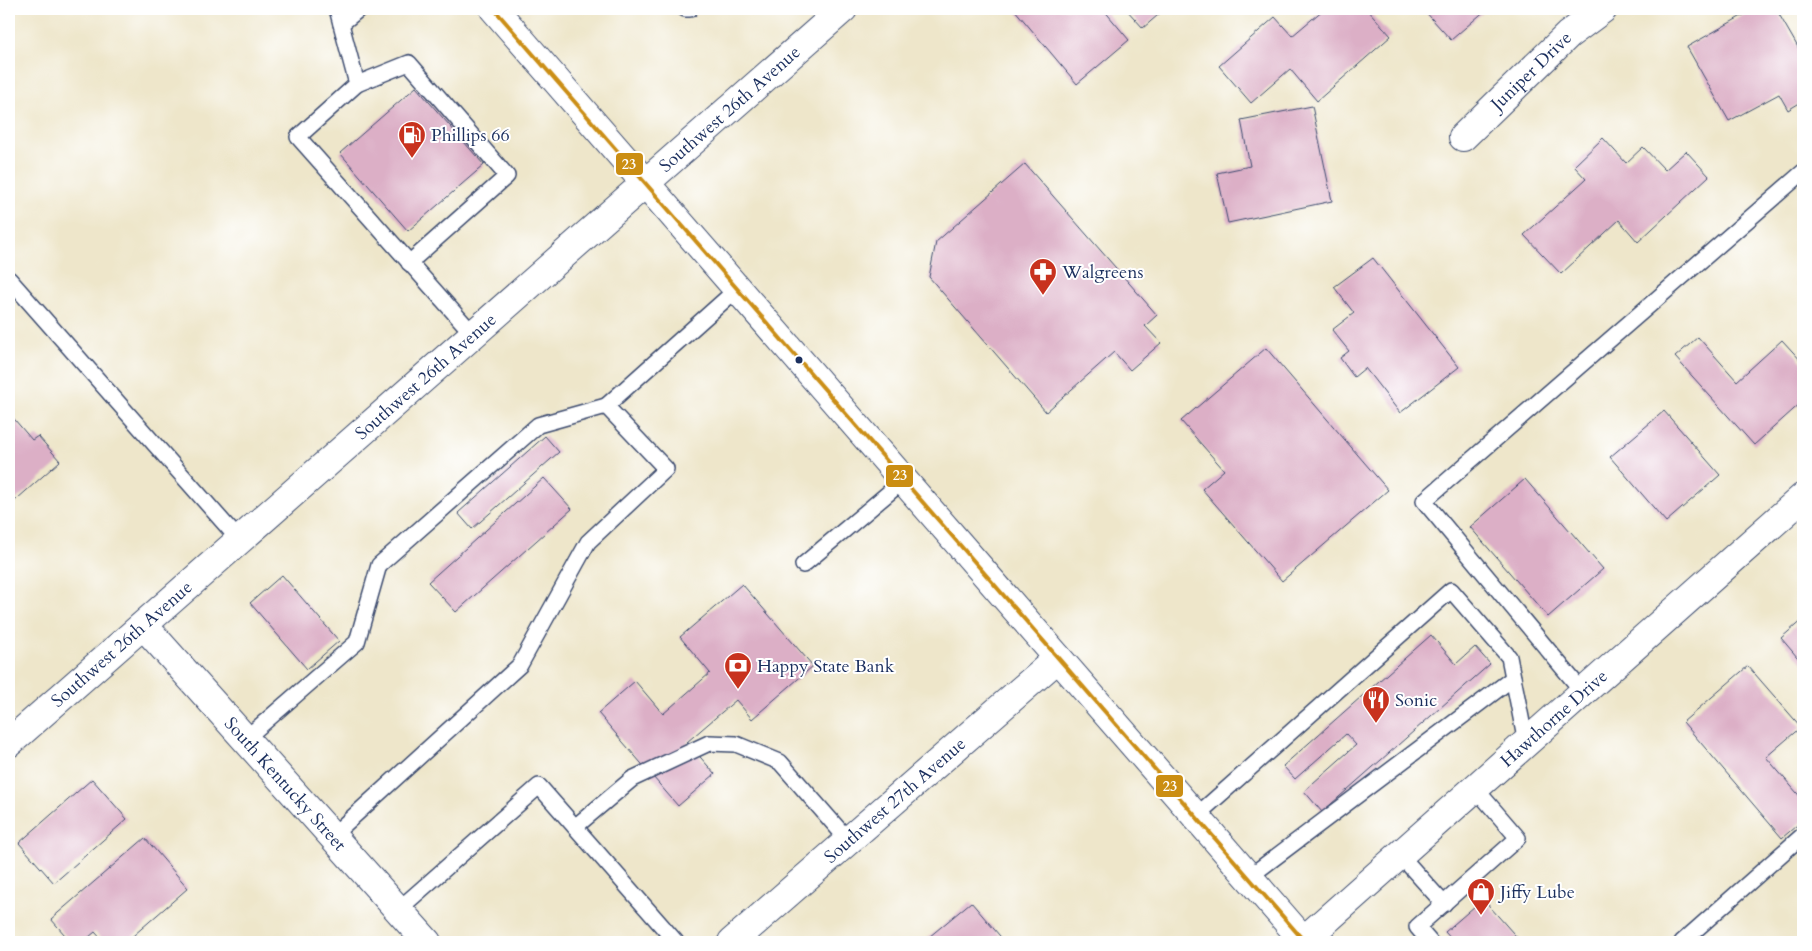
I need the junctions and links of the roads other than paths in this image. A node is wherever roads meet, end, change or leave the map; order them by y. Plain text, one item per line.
1 (359, 9) edge
2 (494, 9) edge
3 (685, 9) edge
4 (690, 9) edge
5 (1603, 9) edge
6 (834, 12) edge
7 (339, 16) edge
8 (357, 84) junction
9 (1463, 137) dead end
10 (1803, 172) edge
11 (645, 182) junction
12 (409, 263) junction
13 (9, 279) edge
14 (737, 288) junction
15 (473, 334) junction
16 (606, 406) junction
17 (904, 480) junction
18 (1803, 497) edge
19 (240, 540) junction
20 (803, 565) dead end
21 (144, 626) junction
22 (1058, 658) junction
23 (1513, 678) junction
24 (1583, 692) junction
25 (245, 739) junction
26 (9, 743) edge
27 (1526, 743) junction
28 (1475, 788) junction
29 (1196, 816) junction
30 (575, 827) junction
31 (1803, 835) edge
32 (332, 836) junction
33 (848, 840) junction
34 (1400, 855) junction
35 (1249, 877) junction
36 (1444, 904) junction
37 (398, 910) junction
38 (1305, 941) edge
39 (427, 942) edge
40 (676, 942) edge
41 (732, 942) edge
42 (1430, 942) edge
43 (1682, 942) edge

1 - 7 lane
2 - 11 main road
3 - 4 lane
5 - 9 main road, Juniper Drive
6 - 11 main road, Southwest 26th Avenue
7 - 8 lane
8 - 12 lane
8 - 12 lane
10 - 24 lane
11 - 14 main road
11 - 15 main road, Southwest 26th Avenue
12 - 15 lane
13 - 19 lane
14 - 16 lane
14 - 17 main road
15 - 19 main road, Southwest 26th Avenue
16 - 25 lane
16 - 32 lane
17 - 20 lane
17 - 22 main road
18 - 24 main road, Hawthorne Drive
19 - 21 main road, Southwest 26th Avenue
21 - 25 main road, South Kentucky Street
21 - 26 main road, Southwest 26th Avenue
22 - 29 main road
22 - 33 main road, Southwest 27th Avenue
23 - 27 lane
23 - 29 lane
23 - 35 lane
24 - 27 main road, Hawthorne Drive
25 - 32 main road, South Kentucky Street
27 - 28 main road, Hawthorne Drive
28 - 34 main road, Hawthorne Drive
28 - 36 lane
29 - 35 main road
30 - 33 lane
30 - 37 lane
30 - 40 lane
31 - 43 lane
32 - 37 main road, South Kentucky Street
33 - 41 main road, Southwest 27th Avenue
34 - 36 lane
34 - 38 main road, Hawthorne Drive
35 - 38 main road
36 - 42 lane
37 - 39 main road, South Kentucky Street

